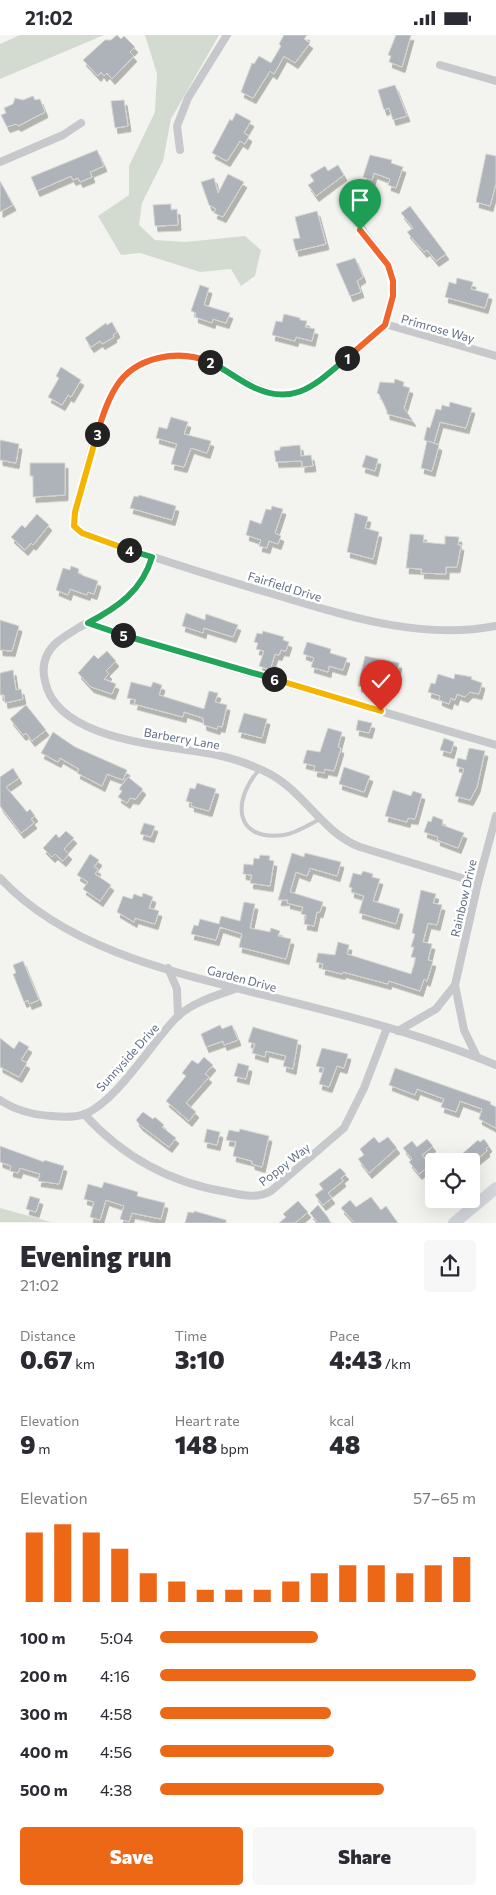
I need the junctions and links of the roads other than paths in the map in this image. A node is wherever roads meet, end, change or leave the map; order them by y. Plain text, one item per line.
1 (227, 35) edge
2 (440, 65) dead end
3 (496, 81) edge
4 (81, 123) dead end
5 (180, 150) dead end
6 (0, 162) edge
7 (356, 216) dead end
8 (385, 325) junction
9 (496, 356) edge
10 (75, 529) joint
11 (152, 557) junction
12 (88, 623) junction
13 (496, 626) edge
14 (496, 745) edge
15 (260, 769) junction
16 (496, 816) edge
17 (320, 819) junction
18 (0, 878) edge
19 (478, 883) junction
20 (168, 968) junction
21 (455, 985) junction
22 (235, 989) junction
23 (178, 1016) junction
24 (387, 1028) junction
25 (398, 1031) junction
26 (477, 1057) junction
27 (496, 1065) edge
28 (0, 1100) edge
29 (84, 1114) junction
30 (496, 1188) edge
31 (454, 1223) edge

1 - 5 street
2 - 3 street
4 - 6 street
7 - 8 street
8 - 9 street, Primrose Way
8 - 10 street, Primrose Way
10 - 11 street, Fairfield Drive
11 - 12 street, Barberry Lane
11 - 13 street, Fairfield Drive
12 - 14 street
12 - 15 street, Barberry Lane
15 - 17 street, Barberry Lane
15 - 17 lane
16 - 19 street, Rainbow Drive
17 - 19 street, Barberry Lane
18 - 20 street, Garden Drive
19 - 21 street, Rainbow Drive
20 - 22 street, Garden Drive
20 - 23 street
21 - 25 street, Rainbow Drive
21 - 26 street, Rainbow Drive
22 - 23 street, Sunnyside Drive
22 - 24 street, Garden Drive
23 - 29 street, Sunnyside Drive
24 - 25 street, Garden Drive
24 - 29 street, Poppy Way
25 - 26 street, Garden Drive
26 - 27 street, Garden Drive
28 - 29 street
30 - 31 main road

